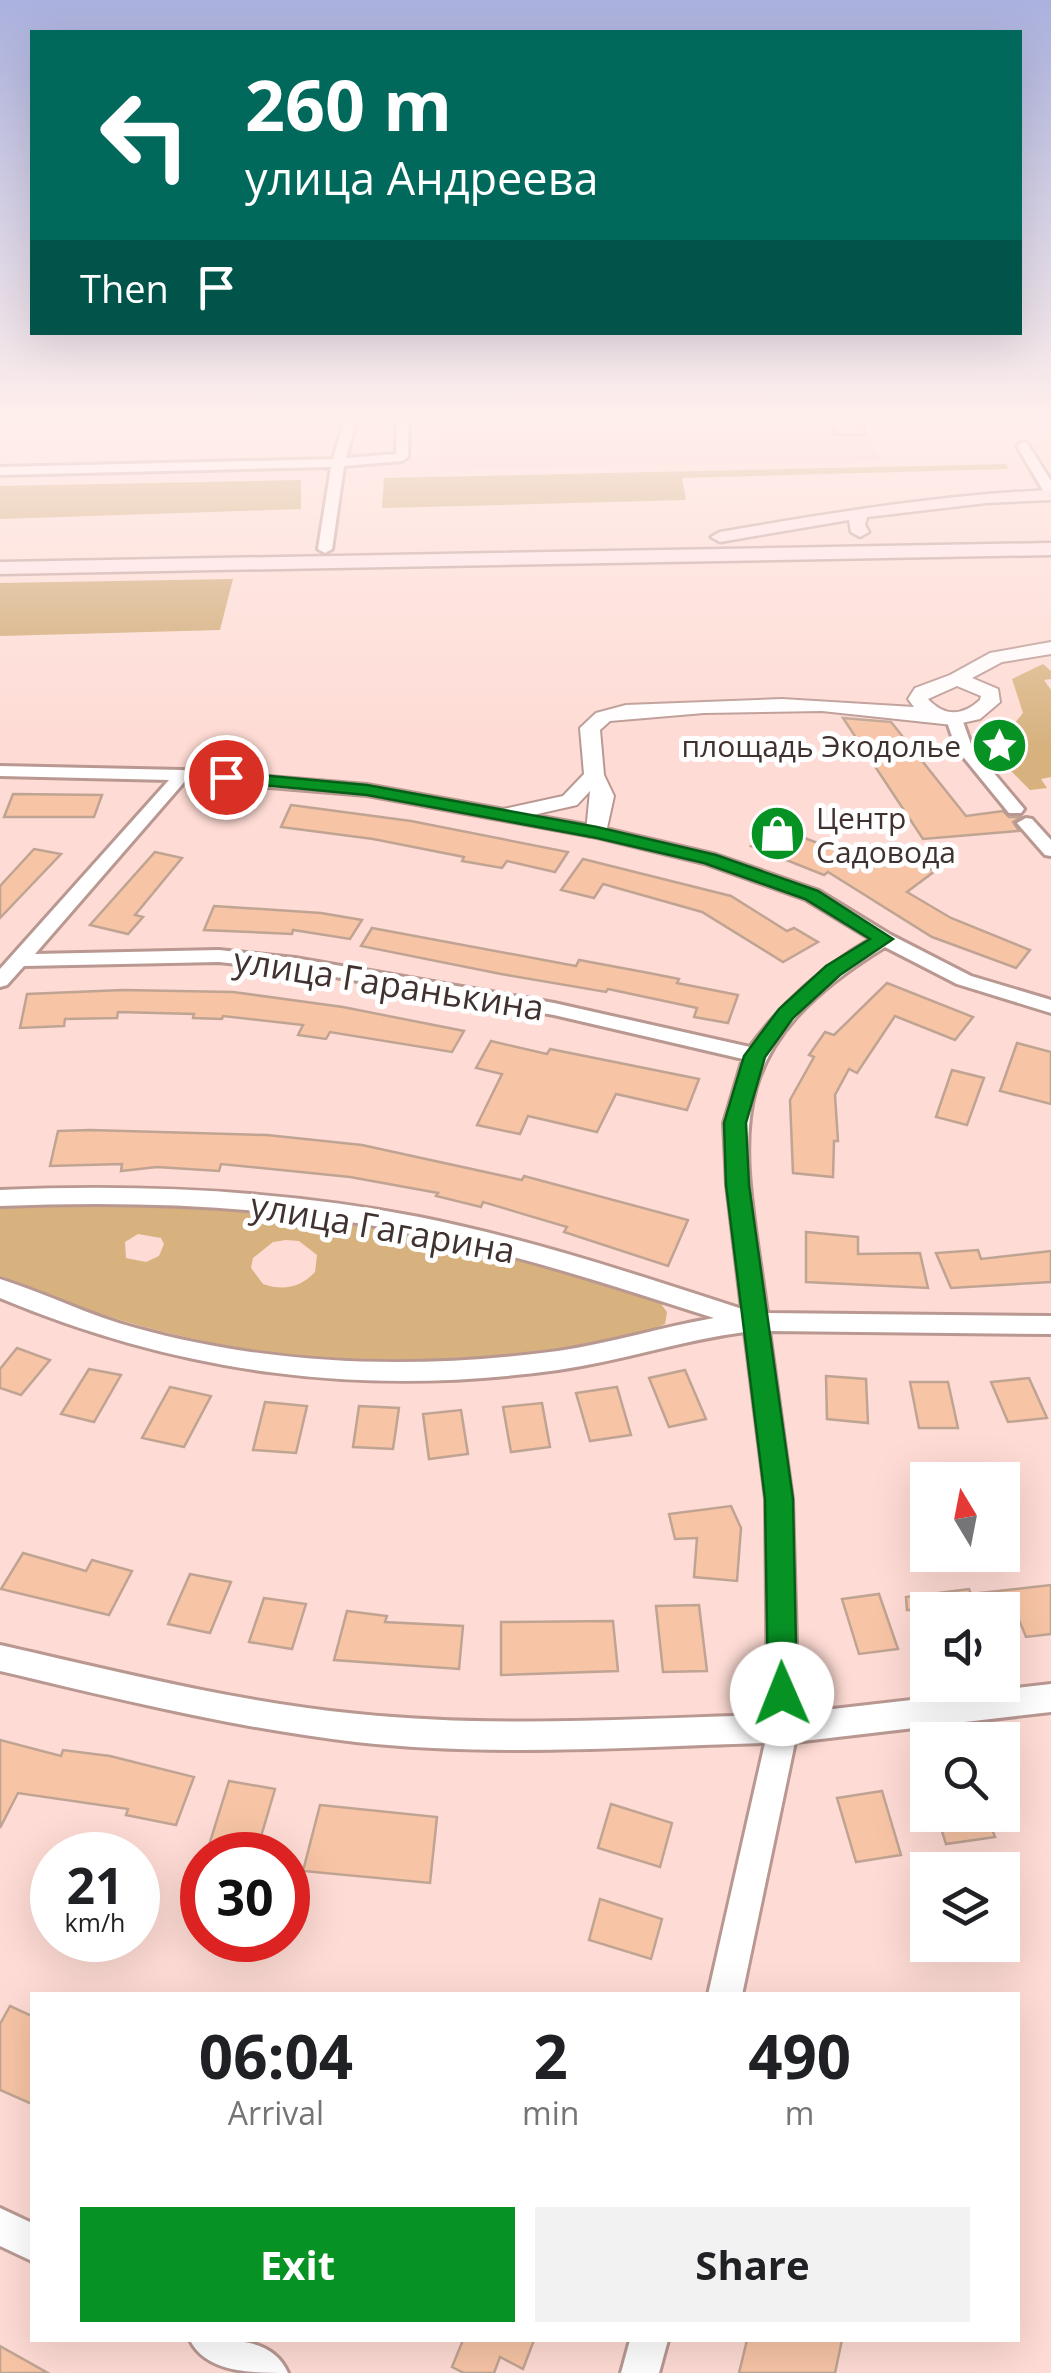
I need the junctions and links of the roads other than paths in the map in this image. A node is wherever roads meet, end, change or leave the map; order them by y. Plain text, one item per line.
1 (329, 526) edge
2 (786, 526) edge
3 (856, 526) edge
4 (325, 549) junction
5 (886, 550) junction
6 (1051, 550) edge
7 (0, 556) edge
8 (0, 568) edge
9 (1051, 648) edge
10 (1051, 658) edge
11 (957, 680) junction
12 (922, 692) junction
13 (990, 693) junction
14 (865, 708) junction
15 (945, 717) junction
16 (0, 771) edge
17 (182, 774) junction
18 (594, 775) junction
19 (507, 815) junction
20 (597, 832) junction
21 (1051, 851) edge
22 (884, 939) junction
23 (18, 960) junction
24 (0, 981) edge
25 (1051, 1007) edge
26 (755, 1056) junction
27 (0, 1198) edge
28 (0, 1288) edge
29 (755, 1322) junction
30 (1051, 1325) edge
31 (0, 1658) edge
32 (1051, 1698) edge
33 (783, 1729) junction
34 (726, 1992) edge
35 (0, 2226) edge
36 (30, 2242) edge
37 (214, 2342) edge
38 (648, 2342) edge
39 (268, 2373) edge
40 (640, 2373) edge

1 - 4 street
2 - 4 main road
3 - 5 main road
4 - 7 main road
5 - 6 main road
5 - 8 main road
9 - 11 street
10 - 13 street
11 - 12 street
11 - 13 street
12 - 14 street
12 - 15 street
13 - 15 street
14 - 15 street
14 - 18 street
15 - 21 street
16 - 17 street
17 - 19 street
17 - 23 street
18 - 19 street
18 - 20 street
19 - 20 street
20 - 22 street
22 - 25 street
22 - 26 street
23 - 24 street
23 - 26 street, улица Гаранькина
26 - 29 street
27 - 29 street, улица Гагарина
28 - 29 street, улица Гагарина
29 - 30 street, улица Гагарина
29 - 33 street
31 - 33 street
32 - 33 street
33 - 34 street
35 - 36 street
37 - 39 street
38 - 40 street

